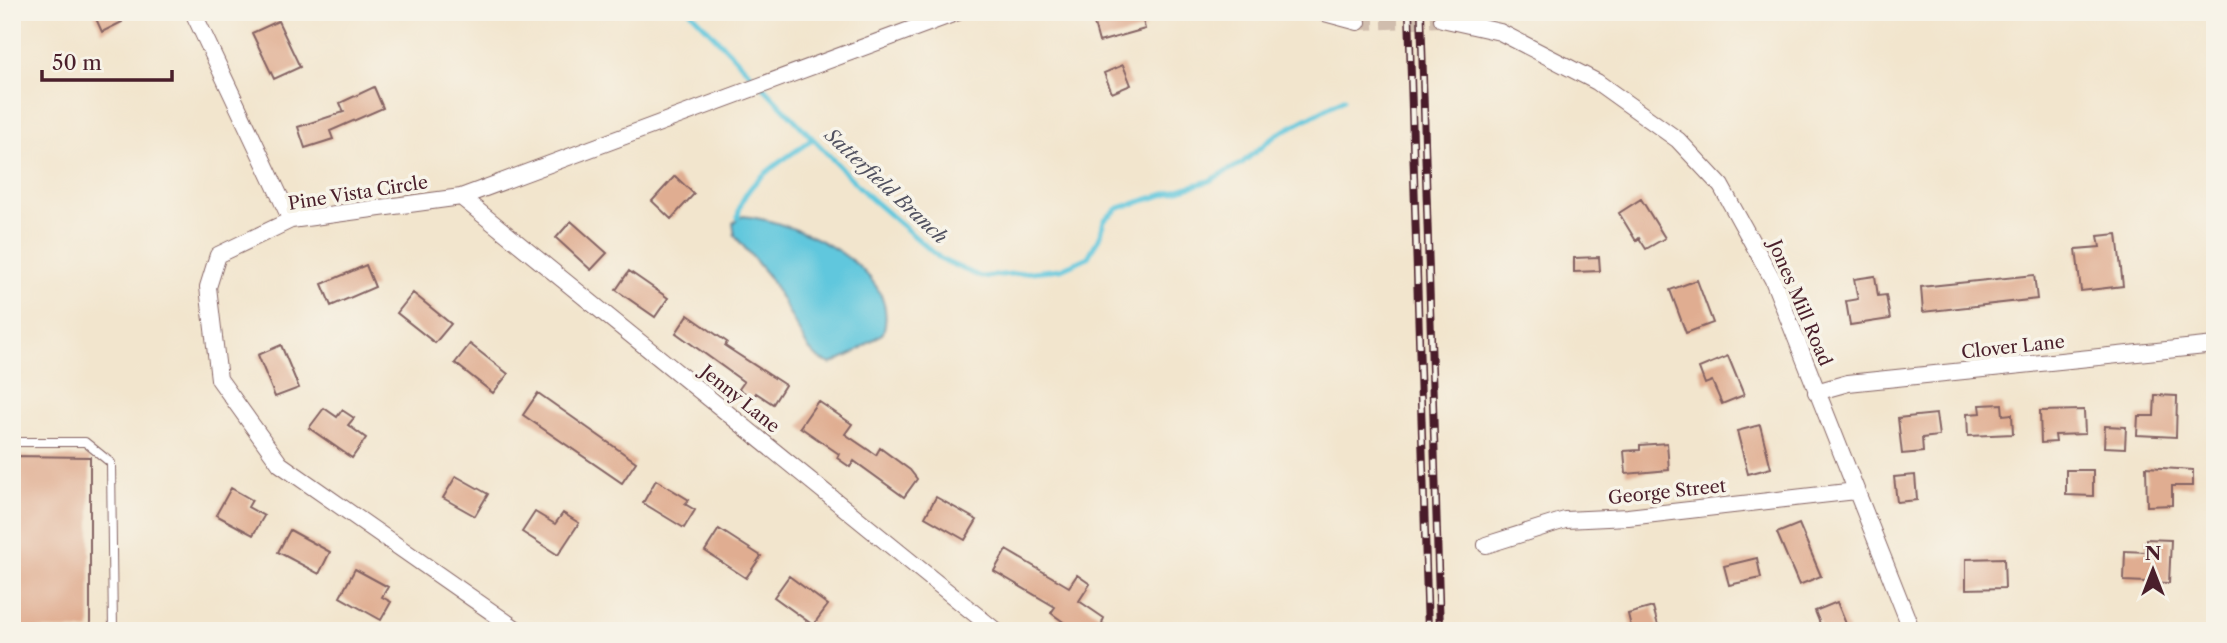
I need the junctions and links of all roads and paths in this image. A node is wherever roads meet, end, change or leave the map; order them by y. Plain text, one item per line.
1 (193, 12) edge
2 (958, 12) edge
3 (1321, 12) edge
4 (1442, 19) dead end
5 (1358, 22) tunnel mouth
6 (461, 197) junction
7 (290, 219) junction
8 (2215, 345) edge
9 (1816, 392) junction
10 (12, 442) edge
11 (1856, 491) junction
12 (1486, 545) dead end
13 (113, 631) edge
14 (519, 631) edge
15 (996, 631) edge
16 (1912, 631) edge

1 - 7 street
2 - 6 street, Pine Vista Circle
3 - 5 street
4 - 9 street, Jones Mill Road
6 - 7 street, Pine Vista Circle
6 - 15 street, Jenny Lane
7 - 14 street, Pine Vista Circle
8 - 9 street, Clover Lane
9 - 11 street, Jones Mill Road
10 - 13 lane
11 - 12 street, George Street
11 - 16 street, Jones Mill Road

